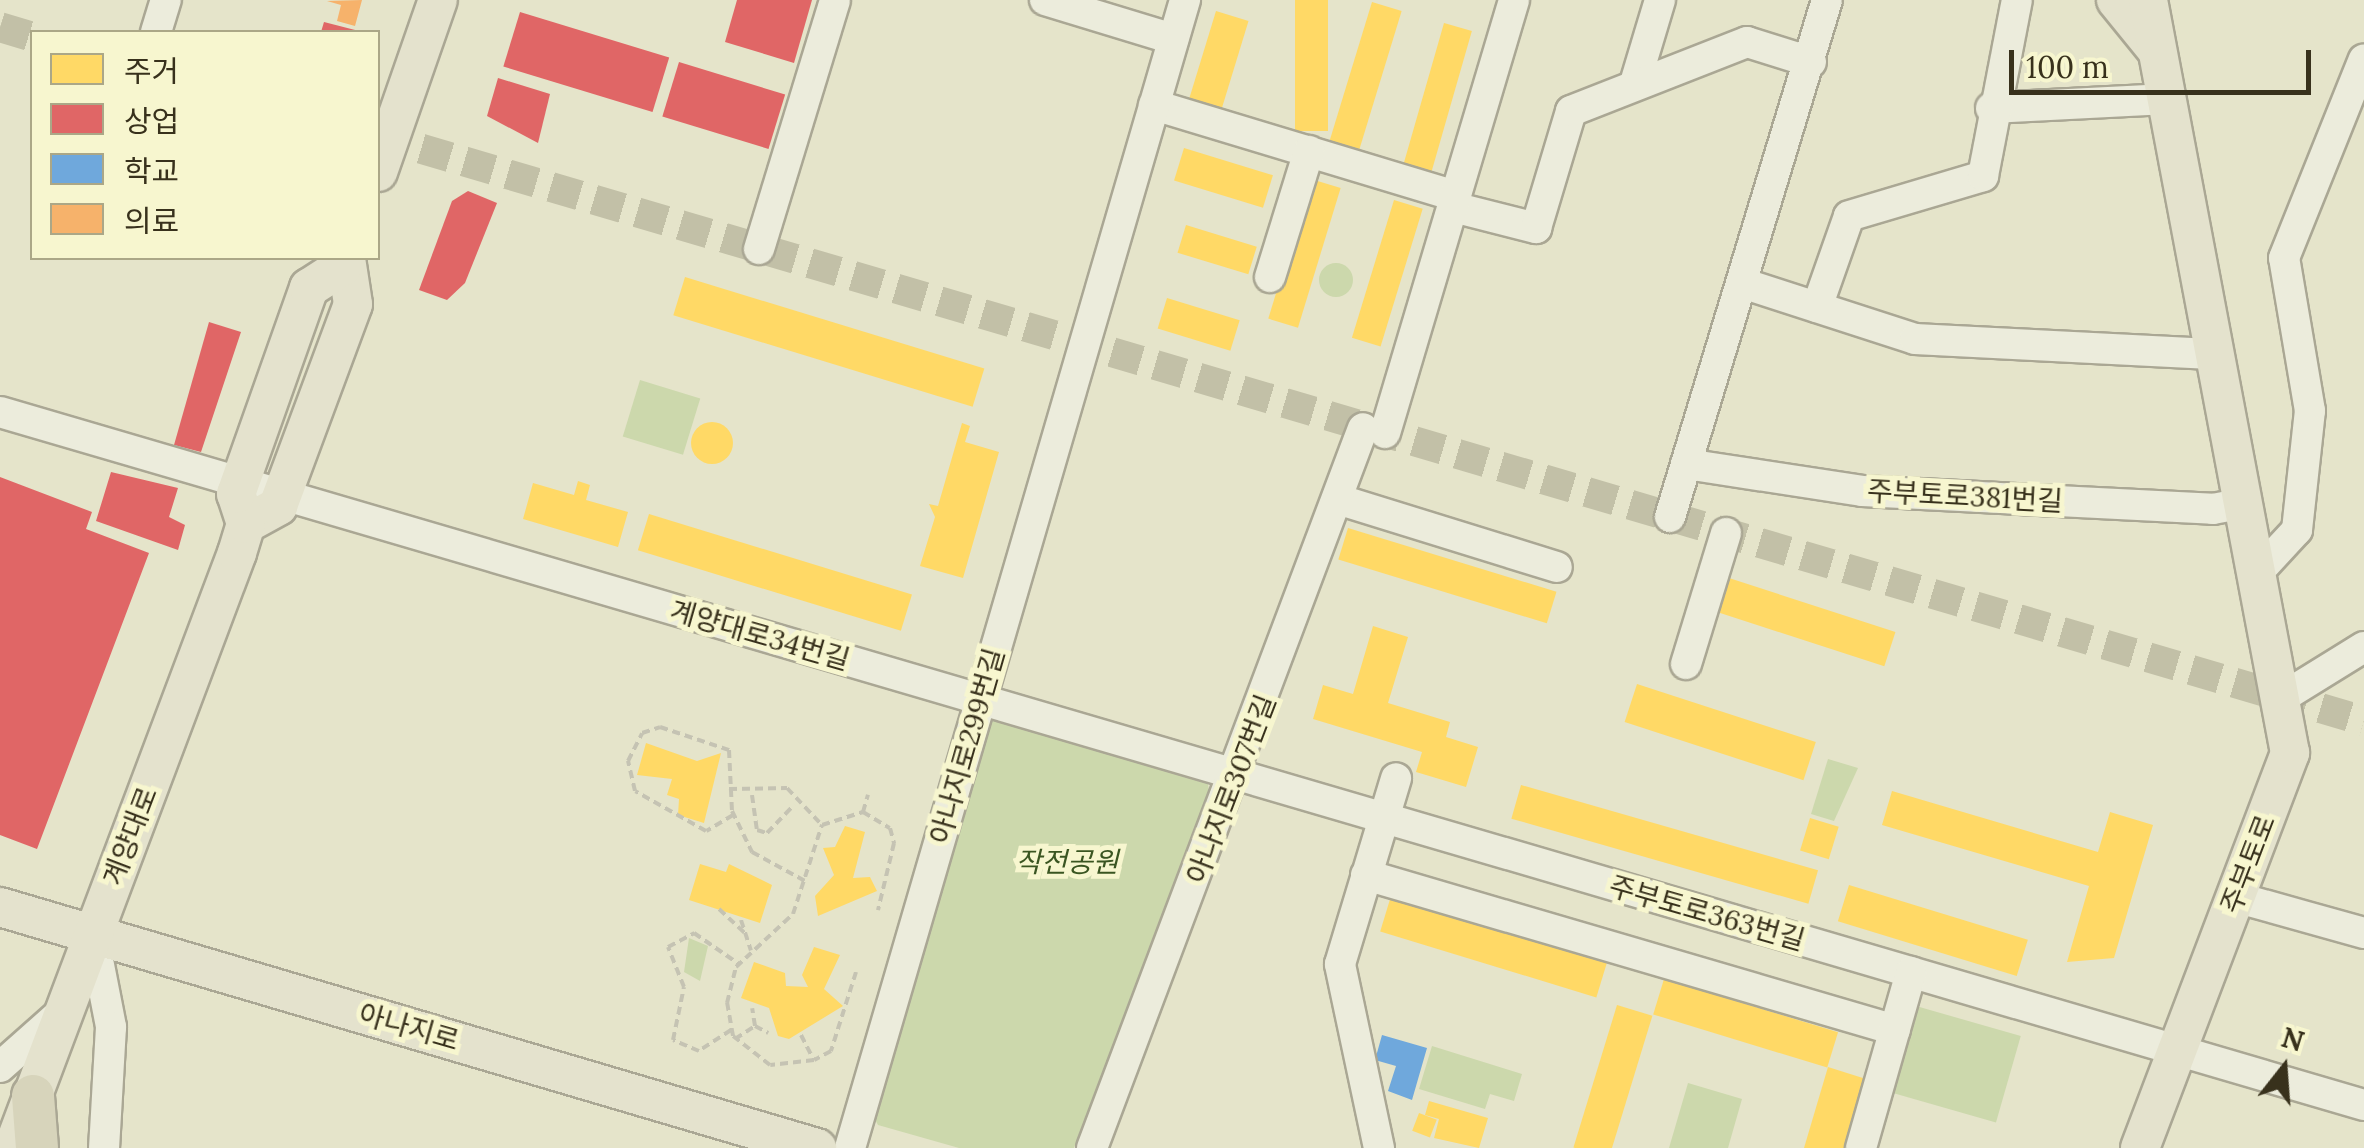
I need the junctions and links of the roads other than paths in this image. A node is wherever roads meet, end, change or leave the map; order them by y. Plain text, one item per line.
1 (166, 0) edge
2 (438, 0) edge
3 (835, 0) edge
4 (1044, 0) edge
5 (1184, 0) edge
6 (1514, 0) edge
7 (1660, 0) edge
8 (1827, 0) edge
9 (2017, 0) edge
10 (2116, 0) edge
11 (2148, 0) edge
12 (157, 30) edge
13 (1173, 39) junction
14 (2158, 52) junction
15 (2364, 59) edge
16 (1811, 62) junction
17 (1636, 80) junction
18 (2167, 99) junction
19 (1154, 105) junction
20 (1991, 108) junction
21 (1309, 152) junction
22 (380, 166) edge
23 (1454, 202) junction
24 (759, 249) dead end
25 (344, 262) edge
26 (1270, 278) dead end
27 (1742, 283) junction
28 (1817, 307) junction
29 (2216, 354) junction
30 (0, 412) edge
31 (1686, 464) junction
32 (240, 483) junction
33 (281, 495) junction
34 (1337, 499) junction
35 (2246, 503) junction
36 (1670, 517) dead end
37 (246, 524) junction
38 (1726, 534) dead end
39 (1558, 567) dead end
40 (2258, 571) junction
41 (2364, 647) edge
42 (1686, 664) dead end
43 (2283, 698) junction
44 (981, 700) junction
45 (1238, 775) junction
46 (1396, 778) dead end
47 (1385, 818) junction
48 (1366, 874) junction
49 (2235, 897) junction
50 (0, 907) edge
51 (2364, 933) edge
52 (93, 934) junction
53 (1912, 972) junction
54 (66, 1009) junction
55 (1895, 1030) junction
56 (2177, 1050) junction
57 (0, 1067) edge
58 (33, 1096) junction
59 (2364, 1105) edge
60 (0, 1125) edge
61 (13, 1148) edge
62 (37, 1148) edge
63 (104, 1148) edge
64 (817, 1148) edge
65 (850, 1148) edge
66 (1092, 1148) edge
67 (1380, 1148) edge
68 (1861, 1148) edge
69 (2140, 1148) edge

1 - 12 street
2 - 22 main road
3 - 24 street
4 - 13 street
5 - 13 street, 아나지로299번길
6 - 23 street, 아나지로307번길
7 - 17 street
8 - 16 street
9 - 20 street
10 - 14 main road
11 - 14 main road, 주부토로
13 - 19 street, 아나지로299번길
14 - 18 main road, 주부토로
15 - 40 street
16 - 17 street
16 - 27 street
17 - 23 street
18 - 20 street
18 - 29 main road, 주부토로
19 - 21 street
19 - 44 street, 아나지로299번길
20 - 28 street
21 - 23 street
21 - 26 street
23 - 34 street, 아나지로307번길
25 - 32 main road, 계양대로
25 - 33 main road, 계양대로
27 - 28 street
27 - 31 street
28 - 29 street
29 - 35 main road, 주부토로
30 - 32 street, 계양대로34번길
31 - 35 street, 주부토로381번길
31 - 36 street
32 - 33 street, 계양대로34번길
32 - 37 main road, 계양대로
33 - 37 main road, 계양대로
33 - 44 street, 계양대로34번길
34 - 39 street
34 - 45 street, 아나지로307번길
35 - 40 main road, 주부토로
37 - 52 main road, 계양대로
38 - 42 street
40 - 43 main road, 주부토로
41 - 43 street
43 - 49 main road, 주부토로
44 - 45 street, 계양대로34번길
44 - 65 street, 아나지로299번길
45 - 47 street, 주부토로363번길
45 - 66 street, 아나지로307번길
46 - 47 street
47 - 48 street
47 - 53 street, 주부토로363번길
48 - 55 street
48 - 67 street
49 - 51 street
49 - 56 main road, 주부토로
50 - 52 main road, 아나지로
52 - 54 main road, 계양대로
52 - 63 street
52 - 64 main road, 아나지로
53 - 55 street
53 - 56 street, 주부토로363번길
54 - 57 street
54 - 58 main road, 계양대로
55 - 68 street
56 - 59 street, 주부토로363번길
56 - 69 main road, 주부토로
58 - 60 highway
58 - 61 main road, 계양대로
58 - 62 highway

